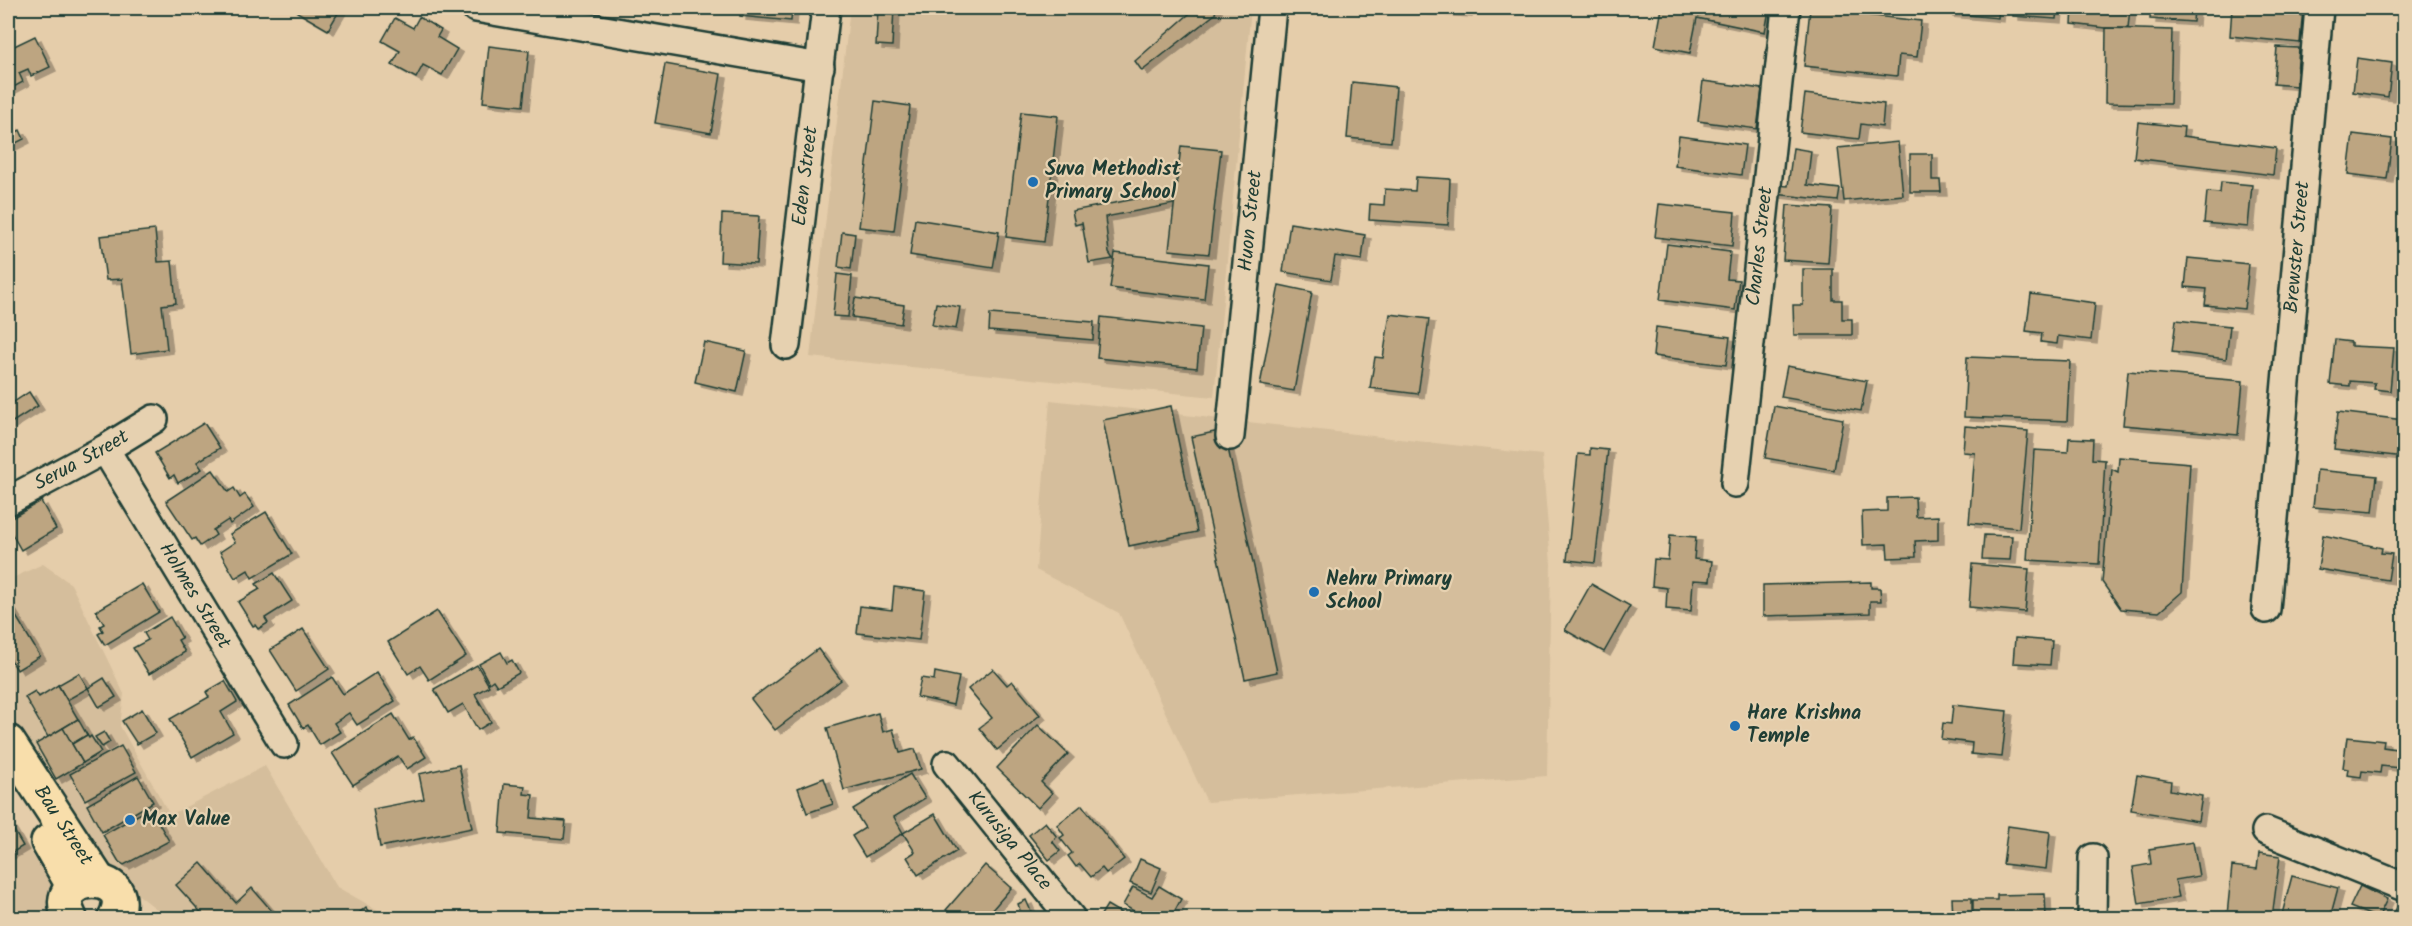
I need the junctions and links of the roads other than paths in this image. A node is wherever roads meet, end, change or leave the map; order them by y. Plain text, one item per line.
1 (476, 8) edge
2 (826, 8) edge
3 (1272, 8) edge
4 (1786, 8) edge
5 (2319, 8) edge
6 (820, 67) junction
7 (786, 345) dead end
8 (154, 419) dead end
9 (1230, 436) dead end
10 (105, 449) junction
11 (1735, 483) dead end
12 (8, 501) edge
13 (2266, 609) dead end
14 (8, 742) edge
15 (284, 744) dead end
16 (947, 764) dead end
17 (8, 773) edge
18 (2266, 831) dead end
19 (2093, 858) dead end
20 (2404, 887) edge
21 (81, 895) edge
22 (119, 917) edge
23 (1071, 918) edge
24 (2092, 918) edge

1 - 6 street
2 - 6 street, Eden Street
3 - 9 street, Huon Street
4 - 11 street, Charles Street
5 - 13 street, Brewster Street
6 - 7 street, Eden Street
8 - 10 street, Serua Street
10 - 12 street, Serua Street
10 - 15 street, Holmes Street
14 - 21 main road, Bau Street
16 - 23 street, Kurusiga Place
17 - 21 main road, Bau Street
18 - 20 street
19 - 24 street
21 - 22 main road

